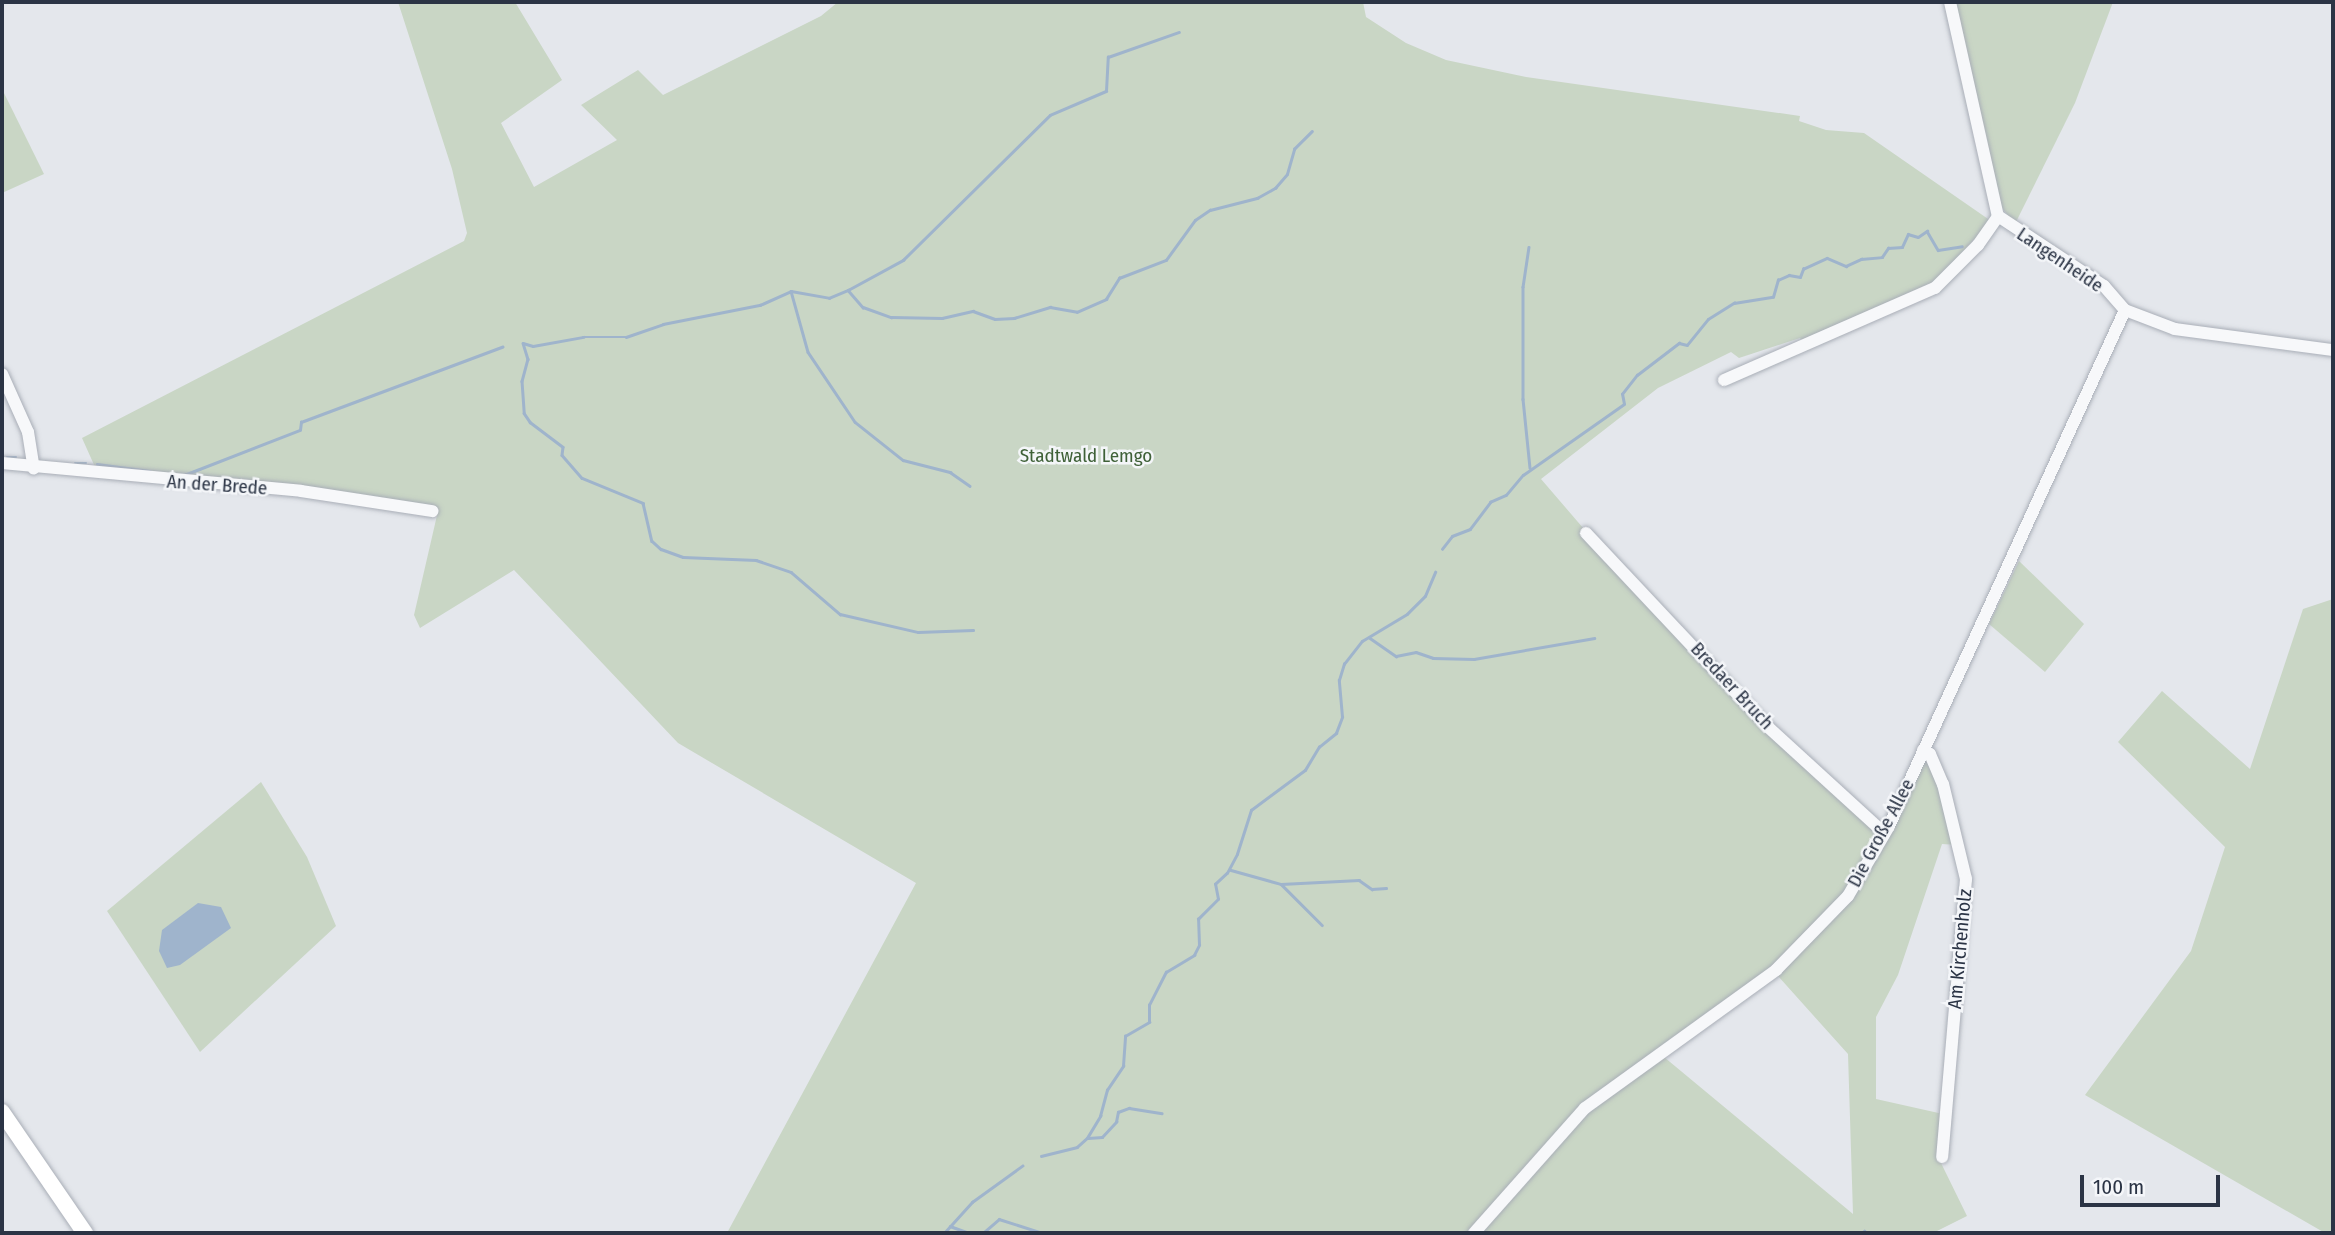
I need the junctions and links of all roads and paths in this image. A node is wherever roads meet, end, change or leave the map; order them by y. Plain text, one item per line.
1 (1950, 2) edge
2 (1998, 216) junction
3 (2125, 310) junction
4 (2333, 350) edge
5 (2, 374) edge
6 (1724, 380) dead end
7 (2, 463) edge
8 (34, 469) junction
9 (432, 511) dead end
10 (1586, 533) dead end
11 (1923, 750) junction
12 (1884, 833) junction
13 (2, 1112) edge
14 (1942, 1157) dead end
15 (85, 1233) edge
16 (1474, 1233) edge

1 - 2 street, Langenheide
2 - 3 street, Langenheide
2 - 6 street
3 - 4 street, Langenheide
3 - 11 street, Die Große Allee
5 - 8 street
7 - 8 street, An der Brede
8 - 9 street, An der Brede
10 - 12 street, Bredaer Bruch
11 - 12 street, Die Große Allee
11 - 14 street, Am Kirchenholz
12 - 16 street, Die Große Allee
13 - 15 main road

